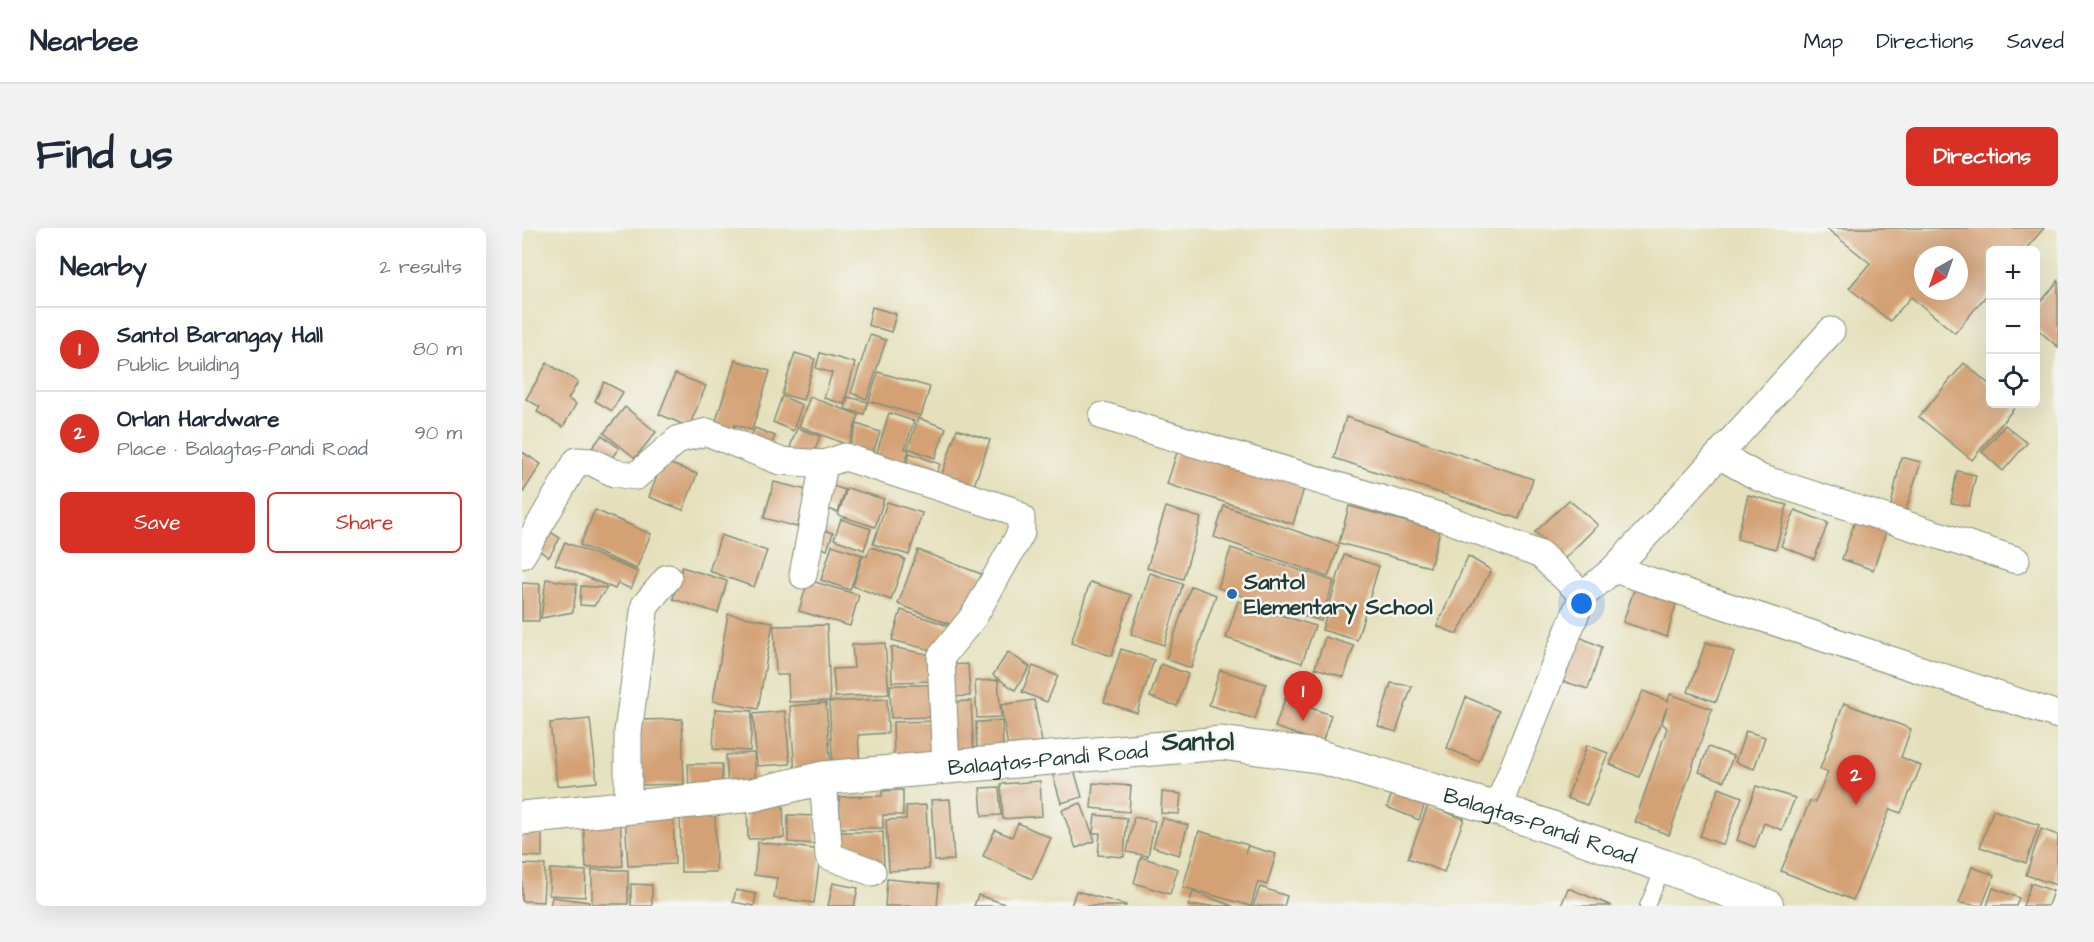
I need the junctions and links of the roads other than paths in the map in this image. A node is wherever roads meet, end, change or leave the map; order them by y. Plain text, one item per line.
1 (1831, 331) dead end
2 (1103, 416) dead end
3 (1719, 455) junction
4 (824, 464) junction
5 (522, 555) edge
6 (2016, 560) dead end
7 (1614, 569) junction
8 (803, 575) dead end
9 (668, 578) dead end
10 (1583, 595) junction
11 (2058, 715) edge
12 (946, 767) junction
13 (823, 778) junction
14 (628, 808) junction
15 (1497, 809) junction
16 (522, 818) edge
17 (1664, 866) junction
18 (872, 872) dead end
19 (1647, 906) edge
20 (1767, 906) edge

1 - 3 street
2 - 10 street
3 - 6 street
3 - 7 street
4 - 5 street
4 - 8 street
4 - 12 street
7 - 10 street
7 - 11 street
9 - 14 street
10 - 15 street
12 - 13 main road, Balagtas-Pandi Road
12 - 15 main road, Balagtas-Pandi Road
13 - 14 main road, Balagtas-Pandi Road
13 - 18 street
14 - 16 main road, Balagtas-Pandi Road
15 - 17 main road, Balagtas-Pandi Road
17 - 19 lane
17 - 20 main road, Balagtas-Pandi Road

